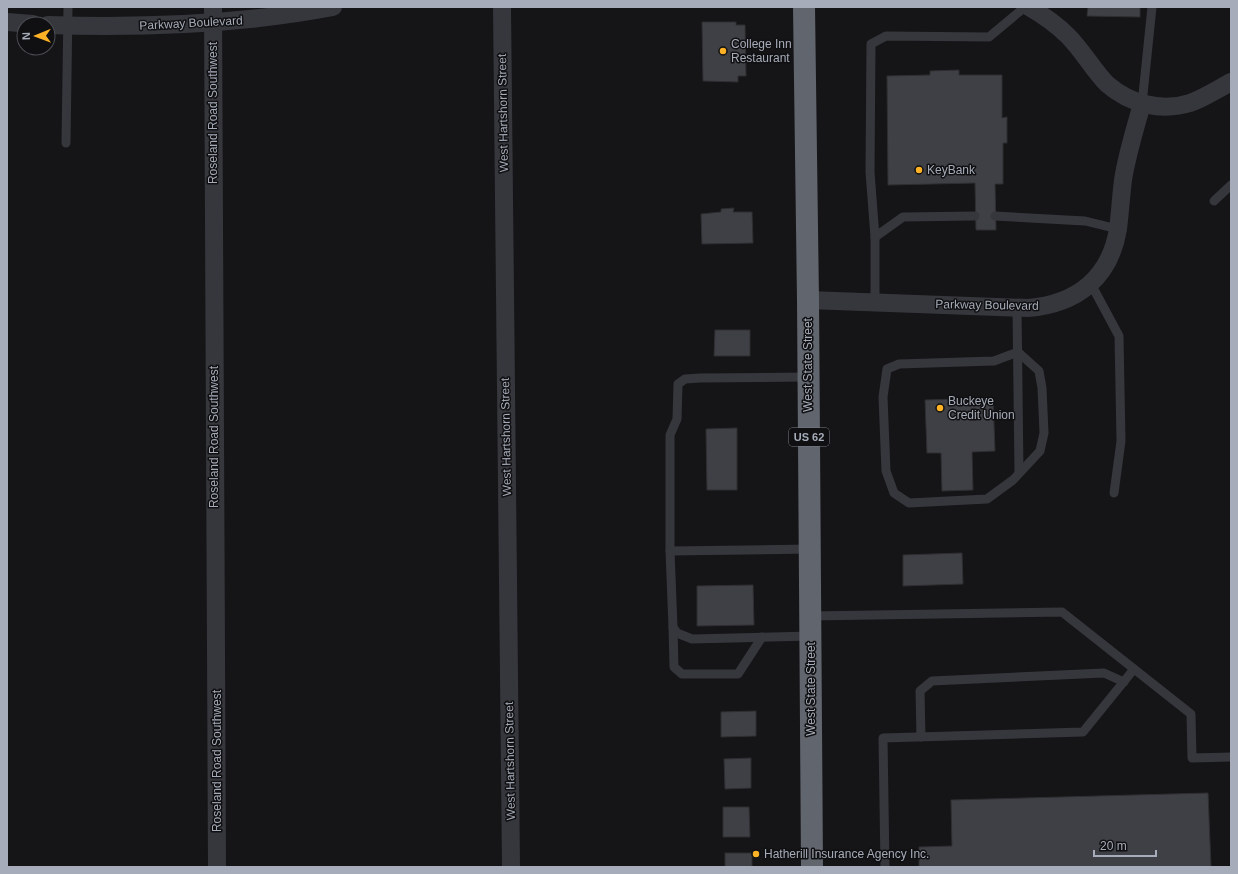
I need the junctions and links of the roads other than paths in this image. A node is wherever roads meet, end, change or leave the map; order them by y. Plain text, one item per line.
1 (68, 7) edge
2 (333, 7) edge
3 (502, 7) edge
4 (804, 7) edge
5 (1025, 7) edge
6 (1029, 7) edge
7 (1152, 7) edge
8 (213, 15) edge
9 (56, 25) edge
10 (68, 26) junction
11 (1231, 82) edge
12 (1142, 104) junction
13 (66, 143) dead end
14 (1231, 185) edge
15 (1214, 201) dead end
16 (975, 216) dead end
17 (995, 216) dead end
18 (1118, 229) junction
19 (875, 237) junction
20 (1091, 284) junction
21 (808, 300) junction
22 (875, 302) junction
23 (1017, 307) junction
24 (1018, 352) junction
25 (808, 377) junction
26 (1019, 473) junction
27 (1114, 493) dead end
28 (810, 549) junction
29 (670, 551) junction
30 (810, 626) junction
31 (673, 627) junction
32 (762, 637) junction
33 (1134, 669) junction
34 (1124, 682) junction
35 (921, 737) junction
36 (1231, 757) edge
37 (217, 867) edge
38 (511, 867) edge
39 (812, 867) edge
40 (885, 867) edge

1 - 10 lane
2 - 8 street, Parkway Boulevard
3 - 38 street, West Hartshorn Street
4 - 21 highway, West State Street / US 62
5 - 19 lane
6 - 12 street
7 - 12 lane
8 - 10 street, Parkway Boulevard
8 - 37 street, Roseland Road Southwest
9 - 10 street, Parkway Boulevard
10 - 13 lane
11 - 12 street
12 - 18 street, Parkway Boulevard
14 - 15 lane
16 - 19 lane
17 - 18 lane
18 - 20 street, Parkway Boulevard
19 - 22 lane
20 - 23 street, Parkway Boulevard
20 - 27 lane
21 - 22 street, Parkway Boulevard
21 - 25 highway, West State Street / US 62
22 - 23 street, Parkway Boulevard
23 - 24 lane
24 - 26 lane
24 - 26 lane
24 - 26 lane
25 - 28 highway, West State Street / US 62
25 - 29 lane
28 - 29 lane
28 - 30 highway, West State Street / US 62
29 - 31 lane
30 - 32 lane
30 - 33 lane
30 - 39 highway, West State Street / US 62
31 - 32 lane
31 - 32 lane
33 - 34 lane
33 - 36 lane
34 - 35 lane
34 - 35 lane
35 - 40 lane

